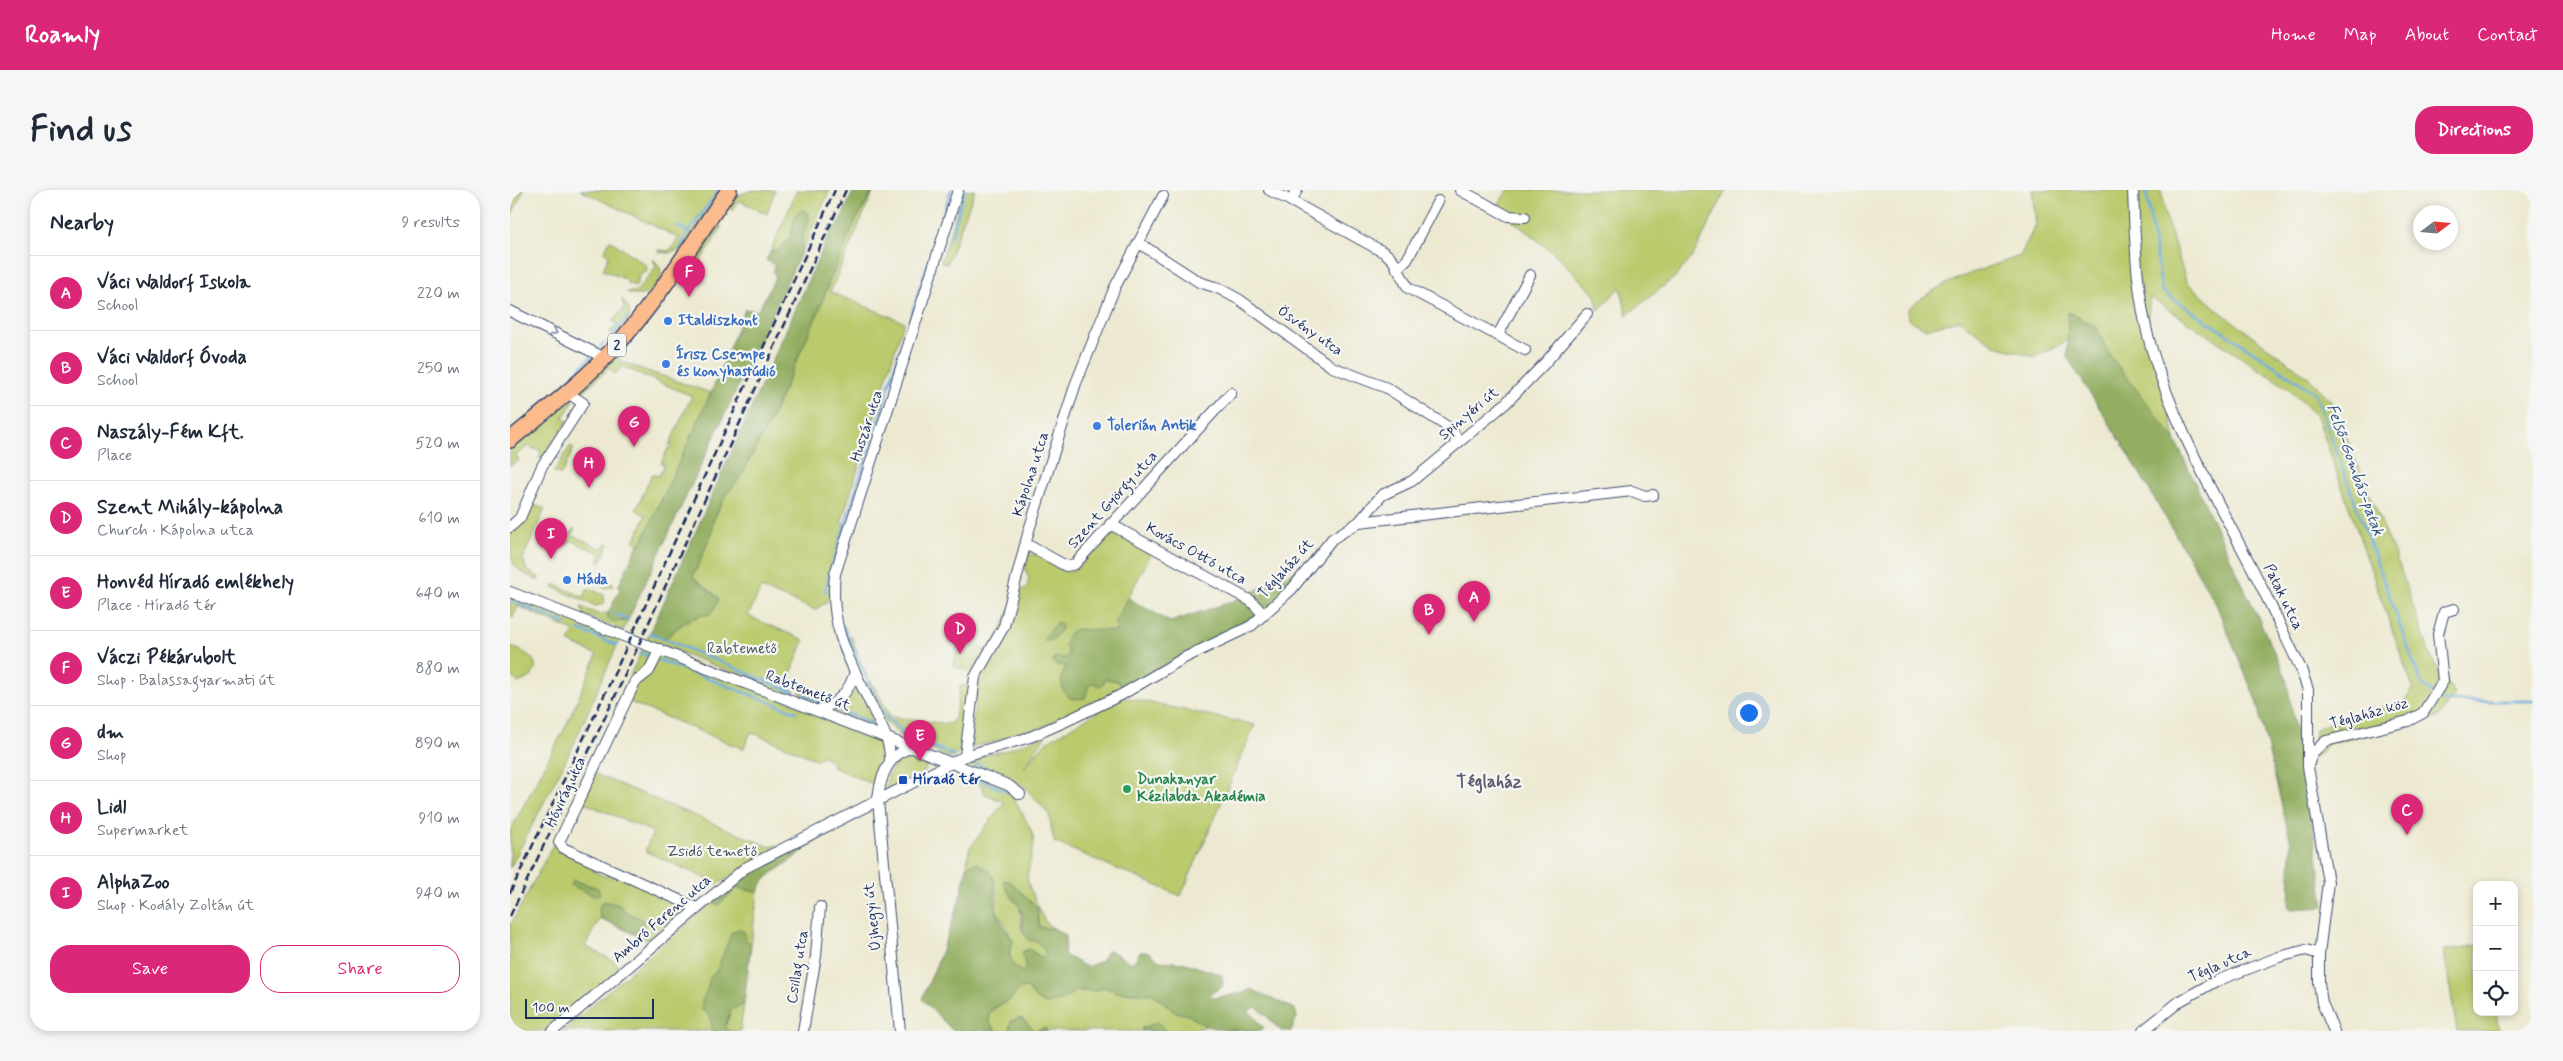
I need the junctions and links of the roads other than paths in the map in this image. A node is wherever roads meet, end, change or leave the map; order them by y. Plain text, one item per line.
1 (512, 190) edge
2 (730, 190) edge
3 (958, 190) edge
4 (1269, 190) edge
5 (1297, 190) edge
6 (1460, 190) edge
7 (2133, 190) edge
8 (510, 194) edge
9 (1163, 196) dead end
10 (1292, 201) junction
11 (1438, 201) dead end
12 (1525, 217) dead end
13 (1139, 243) junction
14 (1397, 269) junction
15 (1530, 275) dead end
16 (510, 311) edge
17 (1586, 314) dead end
18 (1498, 335) junction
19 (1525, 350) dead end
20 (605, 358) junction
21 (568, 393) junction
22 (1231, 393) dead end
23 (510, 440) edge
24 (1455, 445) junction
25 (1653, 495) dead end
26 (1359, 522) junction
27 (1110, 524) junction
28 (510, 527) edge
29 (1026, 544) junction
30 (510, 592) edge
31 (2454, 609) dead end
32 (1264, 615) junction
33 (660, 649) junction
34 (855, 672) junction
35 (818, 710) junction
36 (886, 737) junction
37 (912, 747) junction
38 (927, 753) junction
39 (965, 756) junction
40 (890, 759) junction
41 (952, 763) junction
42 (2308, 767) junction
43 (922, 779) junction
44 (1020, 794) dead end
45 (878, 800) junction
46 (820, 907) dead end
47 (697, 908) junction
48 (2319, 954) junction
49 (553, 1031) edge
50 (802, 1031) edge
51 (900, 1031) edge
52 (2143, 1031) edge
53 (2334, 1031) edge

1 - 8 street
2 - 20 main road, 2
3 - 34 street, Huszár utca
4 - 10 street
5 - 10 street
6 - 12 street
7 - 42 street, Patak utca
9 - 13 street, Kápolna utca
10 - 14 street
11 - 14 street
13 - 24 street, Ösvény utca
13 - 29 street, Kápolna utca
14 - 18 street
15 - 18 street
16 -> 20 street
17 - 24 street, Spinyéri út
18 - 19 street
20 - 21 main road, 2
21 - 23 main road, 2
21 - 28 street
22 - 27 street, Szent György utca
24 - 26 street, Spinyéri út
25 - 26 street, Téglaház út
26 - 32 street, Téglaház út
27 - 29 street, Szent György utca
27 - 32 street, Kovács Ottó utca
29 - 39 street, Kápolna utca
30 - 33 street, Rabtemető út
31 - 42 street, Téglaház köz
32 - 39 street, Téglaház út
33 - 35 street, Rabtemető út
33 - 47 street, Hóvirág utca
34 - 35 street
34 - 36 street, Huszár utca
35 - 36 street, Rabtemető út
36 - 37 street
36 - 40 street
37 - 38 street
37 - 40 street
38 - 41 street
38 - 43 street
39 - 41 street
40 - 45 street
41 - 43 street
41 - 44 street
42 - 48 street, Patak utca
43 - 45 street
45 - 47 street, Ambró Ferenc utca
45 - 51 street, Újhegyi út
46 - 50 street, Csillag utca
47 - 49 street, Ambró Ferenc utca
48 - 52 street, Tégla utca
48 - 53 street, Patak utca

